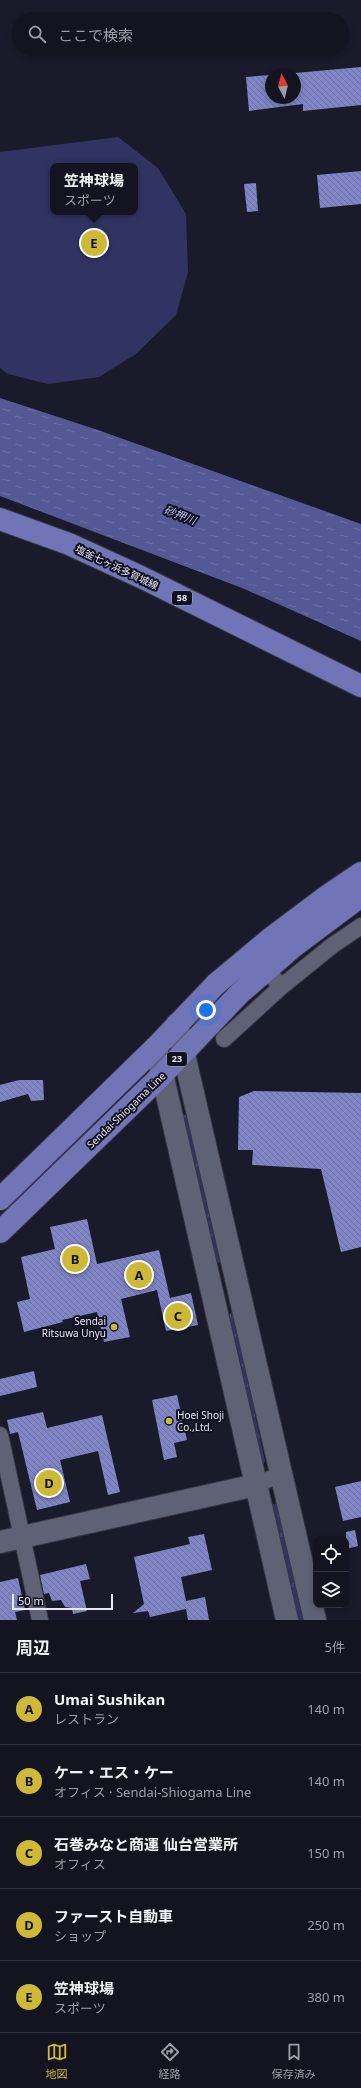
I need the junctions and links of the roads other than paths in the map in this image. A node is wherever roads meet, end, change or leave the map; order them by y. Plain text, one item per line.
1 (0, 519) edge
2 (361, 686) edge
3 (361, 873) edge
4 (361, 896) edge
5 (361, 926) edge
6 (267, 970) junction
7 (281, 987) junction
8 (177, 1024) junction
9 (224, 1039) dead end
10 (156, 1047) junction
11 (183, 1053) junction
12 (162, 1075) junction
13 (0, 1199) edge
14 (0, 1232) edge
15 (240, 1299) junction
16 (215, 1305) junction
17 (0, 1435) edge
18 (281, 1474) junction
19 (256, 1485) junction
20 (22, 1537) junction
21 (0, 1542) edge
22 (40, 1620) edge
23 (287, 1620) edge
24 (315, 1620) edge

1 - 2 main road, 塩釜七ヶ浜多賀城線 / 58
3 - 8 main road, 23
4 - 6 main road, Sendai-Shiogama Line / 23
5 - 7 street
6 - 7 street
6 - 11 main road, Sendai-Shiogama Line / 23
7 - 9 street
8 - 10 main road, 23
8 - 11 street
10 - 12 street
10 - 13 main road, 23
11 - 12 main road, Sendai-Shiogama Line / 23
11 - 15 street
12 - 14 main road, Sendai-Shiogama Line / 23
12 - 16 street
15 - 16 street
15 - 18 street
16 - 19 street
17 - 20 street
18 - 19 street
18 - 24 street
19 - 20 street
19 - 23 street
20 - 21 street
20 - 22 street

